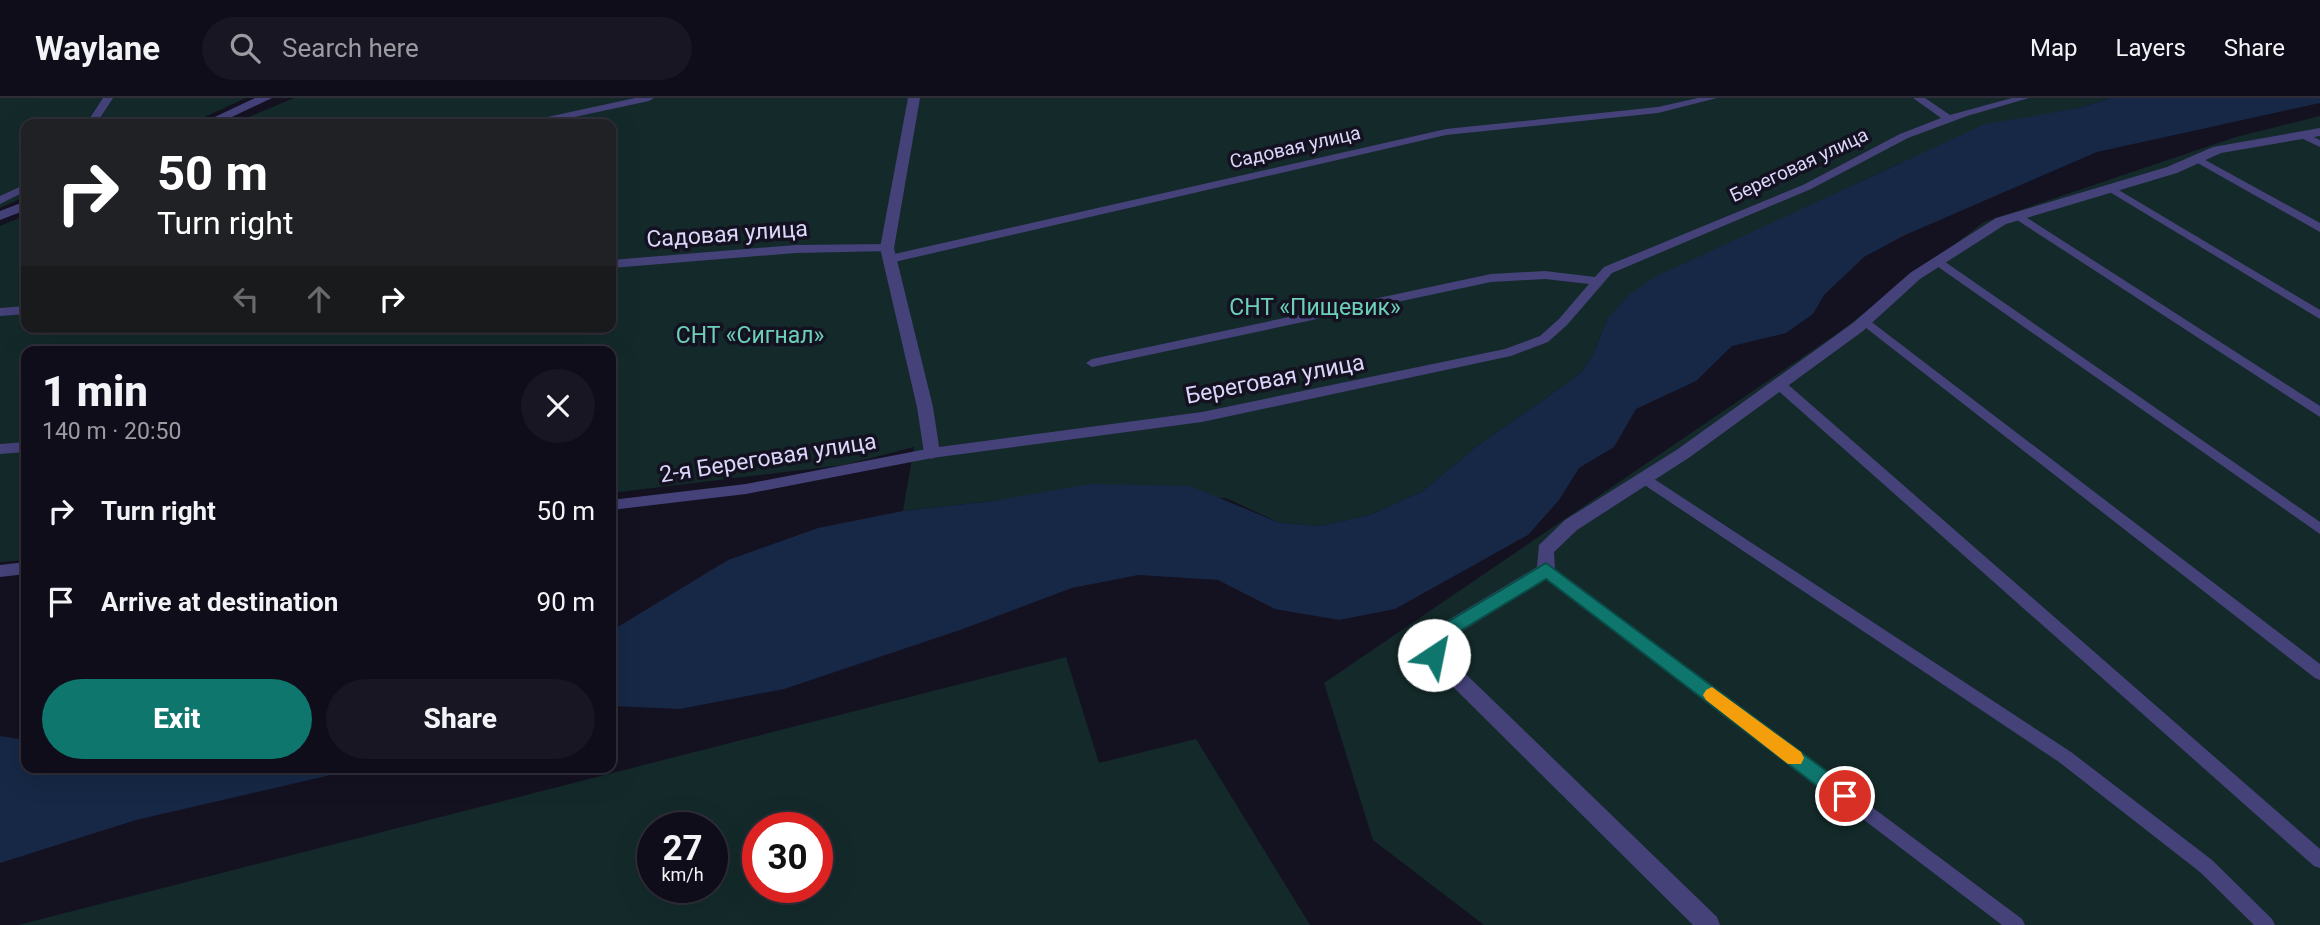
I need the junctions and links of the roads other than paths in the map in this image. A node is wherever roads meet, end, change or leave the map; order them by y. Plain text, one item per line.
1 (108, 98) edge
2 (266, 98) edge
3 (649, 98) edge
4 (914, 98) edge
5 (1712, 98) edge
6 (1918, 98) edge
7 (2024, 98) edge
8 (94, 119) edge
9 (219, 119) edge
10 (552, 119) edge
11 (1949, 119) junction
12 (2312, 133) edge
13 (2320, 144) edge
14 (2197, 159) junction
15 (2112, 189) junction
16 (21, 190) edge
17 (0, 201) edge
18 (21, 207) edge
19 (0, 216) edge
20 (2018, 216) junction
21 (2320, 228) edge
22 (889, 253) junction
23 (1938, 261) junction
24 (616, 264) edge
25 (1598, 282) junction
26 (21, 310) edge
27 (0, 312) edge
28 (2320, 315) edge
29 (1865, 321) junction
30 (1091, 363) dead end
31 (1779, 384) junction
32 (2320, 412) edge
33 (21, 447) edge
34 (0, 449) edge
35 (932, 453) junction
36 (1645, 478) junction
37 (616, 504) edge
38 (2320, 529) edge
39 (21, 569) edge
40 (1546, 570) junction
41 (0, 571) edge
42 (2320, 673) edge
43 (2320, 860) edge
44 (1709, 925) edge
45 (2016, 925) edge
46 (2266, 925) edge

1 - 8 lane
2 - 9 street
3 - 10 lane
4 - 22 street
5 - 22 lane, Садовая улица
6 - 11 lane
7 - 11 lane, Береговая улица
11 - 25 lane, Береговая улица
12 - 13 lane
12 - 14 street
14 - 15 street
14 - 21 lane
15 - 20 street
15 - 28 lane
16 - 17 lane
18 - 19 street
20 - 23 street
20 - 32 lane
22 - 24 lane, Садовая улица
22 - 35 street
23 - 29 street
23 - 38 lane
25 - 30 lane
25 - 35 lane, Береговая улица
26 - 27 lane
29 - 31 street
29 - 42 lane
31 - 36 street
31 - 43 lane
33 - 34 lane
35 - 37 lane, 2-я Береговая улица
36 - 40 street
36 - 46 lane
39 - 41 lane
40 - 44 street
40 - 45 lane

